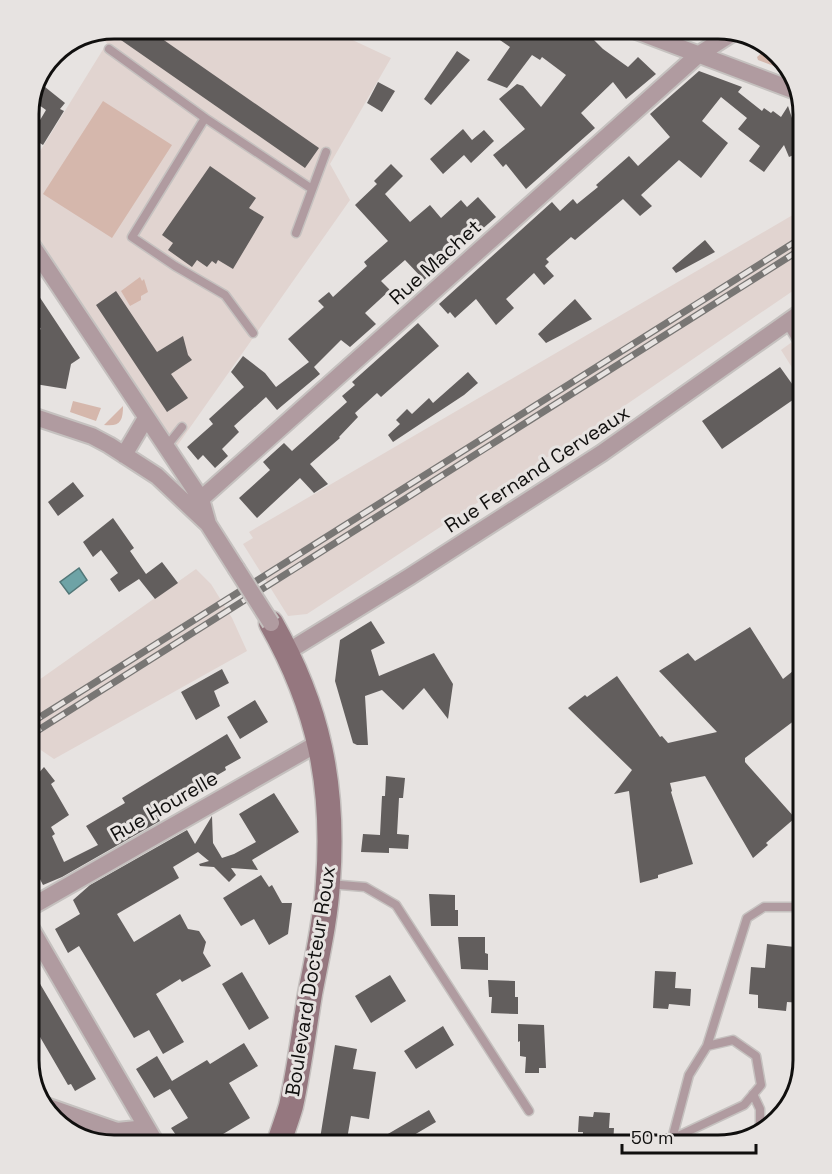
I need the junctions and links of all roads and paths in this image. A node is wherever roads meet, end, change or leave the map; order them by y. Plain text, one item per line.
1 (657, 39) edge
2 (723, 39) edge
3 (109, 49) dead end
4 (698, 55) junction
5 (788, 88) edge
6 (205, 118) junction
7 (326, 152) dead end
8 (312, 189) junction
9 (296, 233) dead end
10 (39, 256) edge
11 (793, 319) edge
12 (787, 324) junction
13 (253, 333) dead end
14 (793, 333) edge
15 (39, 418) edge
16 (146, 418) junction
17 (182, 427) dead end
18 (166, 447) junction
19 (124, 455) junction
20 (201, 499) junction
21 (208, 524) junction
22 (271, 623) joint
23 (287, 652) junction
24 (320, 742) junction
25 (328, 884) junction
26 (39, 902) edge
27 (793, 907) edge
28 (39, 945) edge
29 (707, 1046) junction
30 (753, 1094) junction
31 (290, 1107) junction
32 (60, 1111) edge
33 (529, 1111) dead end
34 (760, 1122) edge
35 (147, 1128) junction
36 (151, 1135) edge
37 (281, 1135) edge
38 (289, 1135) edge
39 (676, 1135) edge
40 (687, 1135) edge

1 - 4 street
2 - 4 street, Rue Machet
3 - 6 lane
4 - 5 street
4 - 20 street, Rue Machet
6 - 8 lane
6 - 13 lane
7 - 8 lane
8 - 9 lane
10 - 16 street, Boulevard Docteur Roux
11 - 12 street, Rue Fernand Cerveaux
12 - 14 lane
12 - 23 street, Rue Fernand Cerveaux
15 - 19 street, Boulevard Docteur Roux
16 - 18 street, Boulevard Docteur Roux
16 - 19 street
17 - 18 lane
18 - 20 street, Boulevard Docteur Roux
19 - 21 street, Boulevard Docteur Roux
20 - 21 street, Boulevard Docteur Roux
21 - 22 street, Boulevard Docteur Roux, bridge
22 - 23 street, Boulevard Docteur Roux
23 - 24 street, Boulevard Docteur Roux
24 - 25 street, Boulevard Docteur Roux
24 - 26 street, Rue Hourelle
25 - 31 street, Boulevard Docteur Roux
25 - 33 lane
27 - 29 lane
28 - 35 street
29 - 30 lane
29 - 39 lane
30 - 34 lane
30 - 40 lane
31 - 37 street
31 - 38 street
32 - 35 street
35 - 36 street

